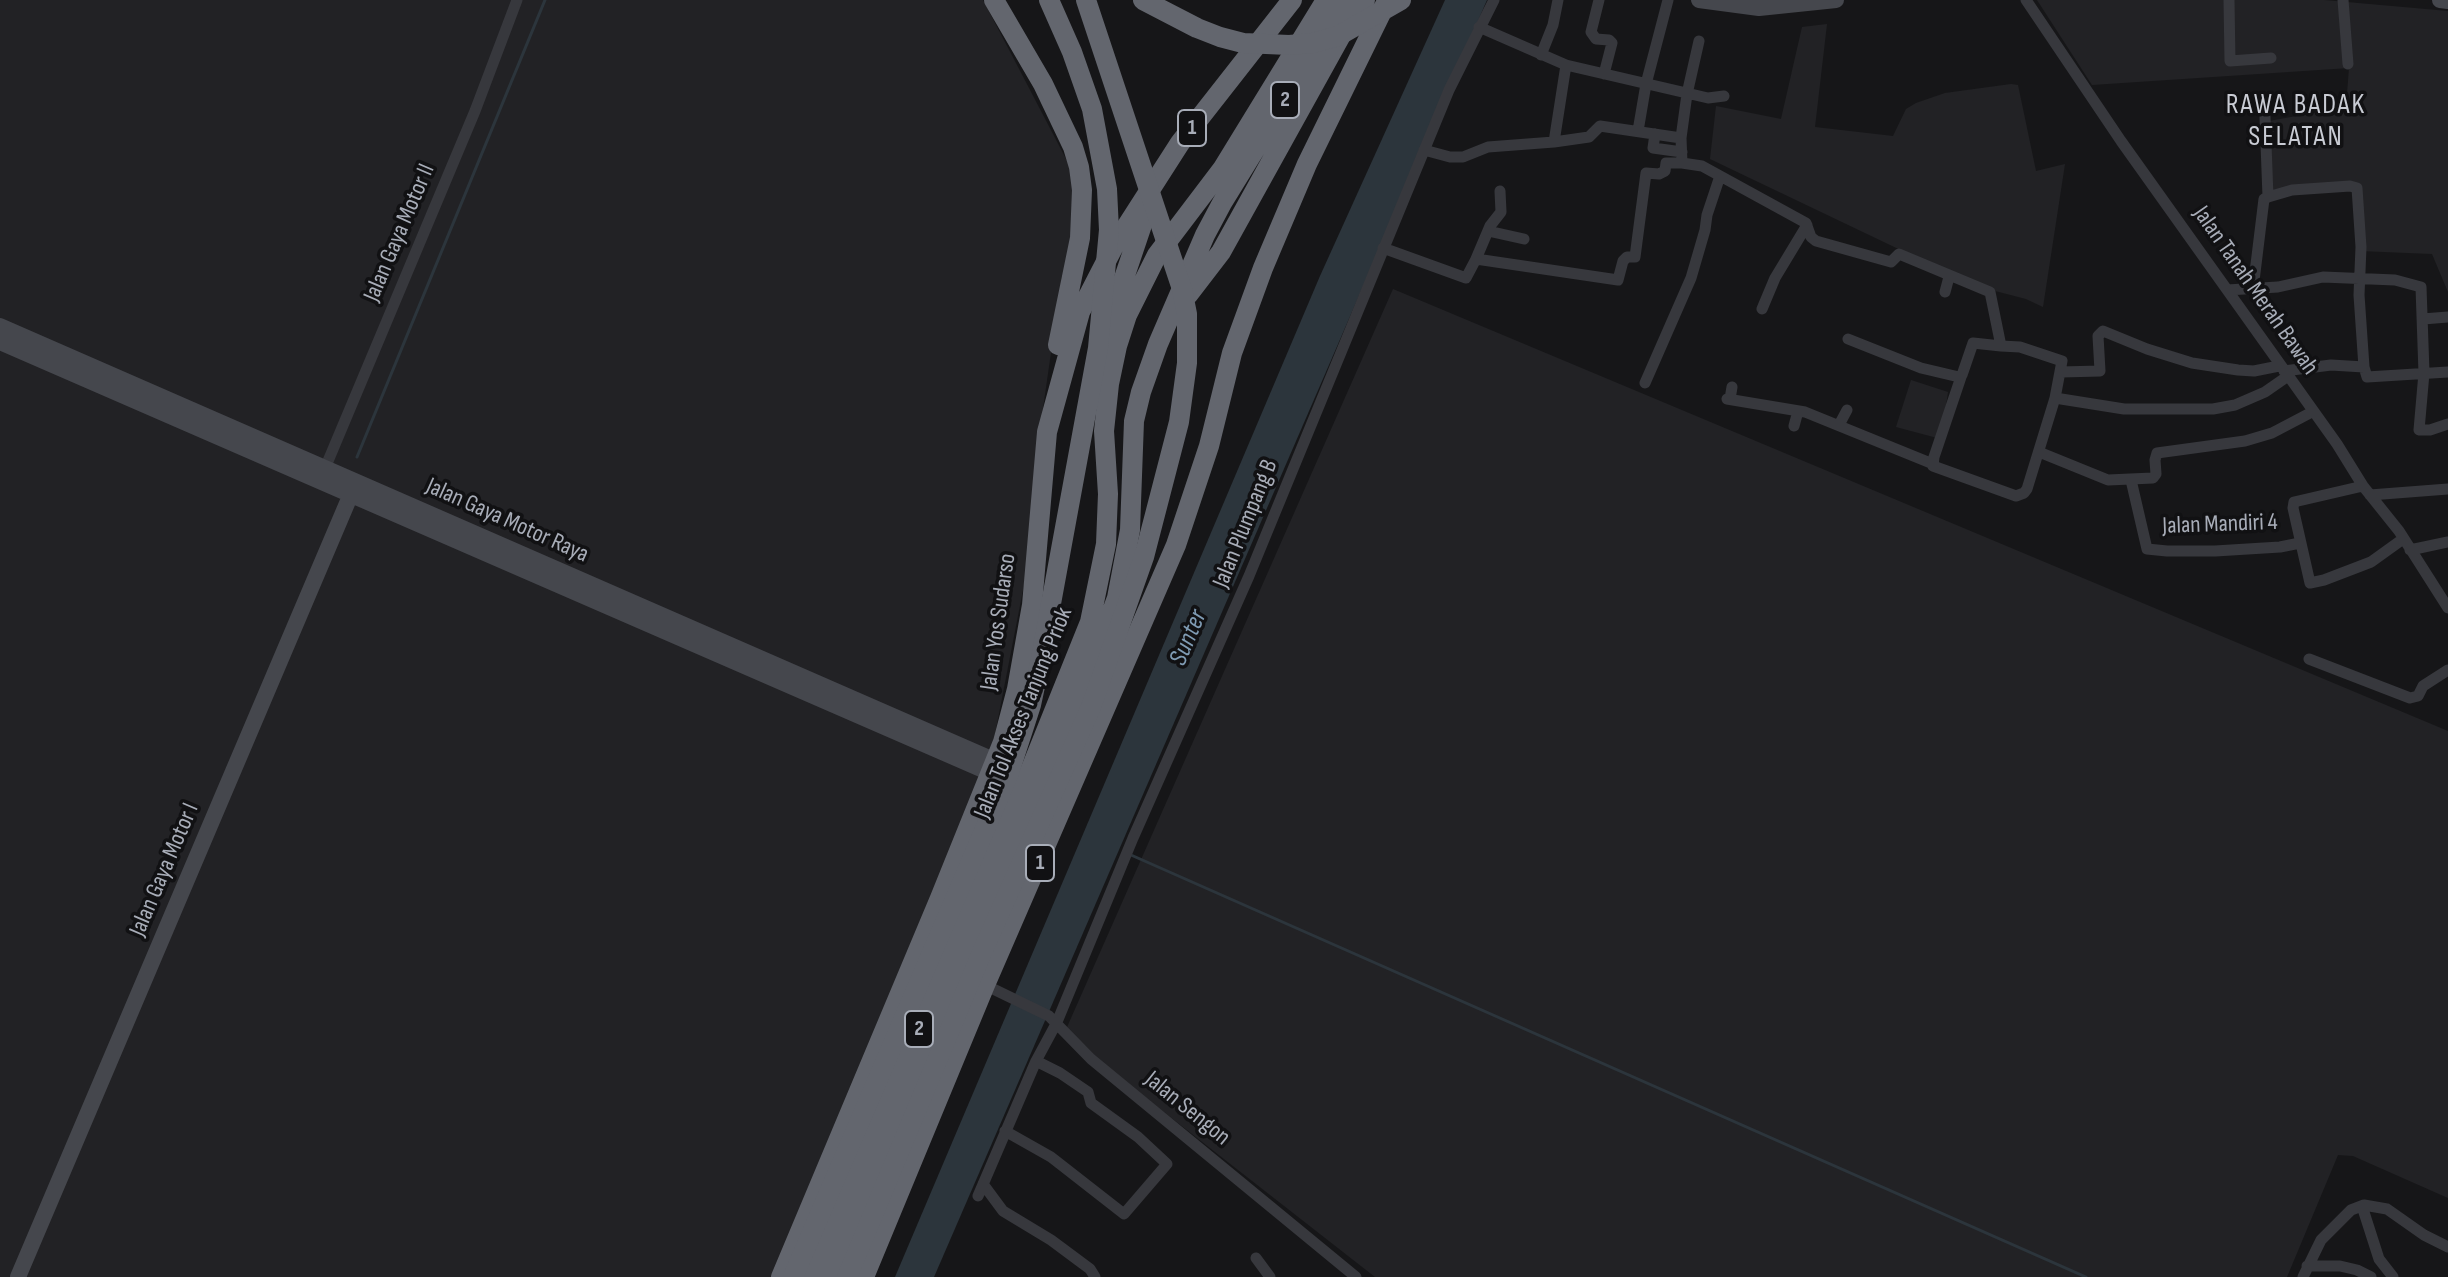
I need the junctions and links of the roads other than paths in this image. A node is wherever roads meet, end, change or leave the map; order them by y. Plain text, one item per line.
1 (517, 0) edge
2 (994, 0) edge
3 (1049, 0) edge
4 (1086, 0) edge
5 (1143, 0) edge
6 (1292, 0) edge
7 (1326, 0) edge
8 (1347, 0) edge
9 (1365, 0) edge
10 (1387, 0) edge
11 (1401, 0) edge
12 (1494, 0) edge
13 (1558, 0) edge
14 (1599, 0) edge
15 (1668, 0) edge
16 (1699, 0) edge
17 (1836, 0) edge
18 (2026, 0) edge
19 (2229, 0) edge
20 (2343, 0) edge
21 (2440, 0) edge
22 (2448, 1) edge
23 (1479, 27) junction
24 (1699, 41) dead end
25 (1541, 55) junction
26 (2271, 58) dead end
27 (2348, 64) dead end
28 (1566, 65) junction
29 (1604, 74) junction
30 (1646, 84) junction
31 (1687, 94) junction
32 (1724, 96) dead end
33 (2265, 117) dead end
34 (1638, 131) junction
35 (1655, 134) junction
36 (1681, 138) junction
37 (1554, 142) junction
38 (1180, 143) junction
39 (1424, 150) junction
40 (1682, 158) junction
41 (1720, 176) junction
42 (1500, 191) dead end
43 (2268, 197) junction
44 (1807, 225) junction
45 (1488, 231) junction
46 (1524, 239) dead end
47 (1383, 248) junction
48 (1476, 259) junction
49 (1949, 277) junction
50 (2359, 277) junction
51 (2253, 289) junction
52 (2227, 290) junction
53 (1945, 292) dead end
54 (1762, 309) dead end
55 (1170, 317) junction
56 (2448, 317) edge
57 (2423, 319) junction
58 (0, 326) edge
59 (1848, 339) dead end
60 (0, 342) edge
61 (2001, 346) junction
62 (2364, 367) junction
63 (2284, 371) junction
64 (2061, 372) junction
65 (2448, 372) edge
66 (2424, 373) junction
67 (1962, 376) junction
68 (1645, 383) dead end
69 (1109, 384) junction
70 (2056, 392) junction
71 (1730, 395) dead end
72 (1847, 410) dead end
73 (1798, 411) junction
74 (2312, 412) junction
75 (2448, 424) edge
76 (1839, 425) junction
77 (1794, 426) dead end
78 (218, 429) junction
79 (1047, 432) junction
80 (2039, 452) junction
81 (1933, 464) junction
82 (323, 475) junction
83 (2131, 480) junction
84 (354, 488) junction
85 (2448, 489) edge
86 (2367, 491) junction
87 (2448, 542) edge
88 (2300, 543) junction
89 (2407, 544) junction
90 (2444, 595) edge
91 (2448, 608) edge
92 (2309, 659) dead end
93 (2448, 670) edge
94 (993, 767) junction
95 (1034, 784) junction
96 (995, 989) junction
97 (1053, 1019) junction
98 (1036, 1061) junction
99 (1005, 1131) junction
100 (983, 1184) junction
101 (978, 1196) dead end
102 (2362, 1206) junction
103 (2448, 1247) edge
104 (1256, 1258) dead end
105 (2305, 1272) edge
106 (18, 1277) edge
107 (781, 1277) edge
108 (793, 1277) edge
109 (812, 1277) edge
110 (831, 1277) edge
111 (847, 1277) edge
112 (864, 1277) edge
113 (1095, 1277) edge
114 (1270, 1277) edge
115 (1356, 1277) edge
116 (2371, 1277) edge
117 (2393, 1277) edge

1 - 82 street, Jalan Gaya Motor II
2 - 79 highway
3 - 108 highway, bridge
4 - 111 highway, bridge
5 - 11 highway, bridge
6 - 38 highway, Jalan Yos Sudarso / 1
7 - 69 highway, Jalan Tol Akses Tanjung Priok / 2
8 - 55 highway, Jalan Tol Akses Tanjung Priok / 2
9 - 55 highway
10 - 96 highway, 1
12 - 23 street, Jalan Plumpang B
13 - 25 street
14 - 29 street
15 - 30 street
16 - 17 street
18 - 52 street, Jalan Tanah Merah Bawah
19 - 26 street
20 - 27 street
21 - 22 street
23 - 25 street
23 - 39 street, Jalan Plumpang B
24 - 31 street
25 - 28 street
28 - 29 street
28 - 37 street
29 - 30 street
30 - 31 street
30 - 34 street
31 - 32 street
31 - 36 street
33 - 43 street
34 - 35 street
34 - 37 street
35 - 36 street
35 - 40 street
36 - 40 street
37 - 39 street
38 - 69 highway
38 - 79 highway, Jalan Yos Sudarso / 1
39 - 47 street, Jalan Plumpang B
40 - 41 street
40 - 48 street
41 - 44 street
41 - 68 street
42 - 45 street
43 - 50 street
43 - 51 street
44 - 49 street
44 - 54 street
45 - 46 street
45 - 48 street
47 - 48 street
47 - 97 street, Jalan Plumpang B
49 - 53 street
49 - 61 street
50 - 51 street
50 - 57 street
50 - 62 street
51 - 52 street
52 - 63 street, Jalan Tanah Merah Bawah
55 - 95 highway, Jalan Tol Akses Tanjung Priok / 2
56 - 57 street
57 - 66 street
58 - 78 street, Jalan Gaya Motor Raya
59 - 67 street
60 - 78 street, Jalan Gaya Motor Raya
61 - 64 street
61 - 67 street
62 - 63 street
62 - 66 street
63 - 64 street
63 - 70 street
63 - 74 street, Jalan Tanah Merah Bawah
64 - 70 street
65 - 66 street
66 - 75 street
67 - 81 street
69 - 95 highway, Jalan Tol Akses Tanjung Priok / 2
70 - 80 street
71 - 73 street
72 - 76 street
73 - 76 street
73 - 77 street
74 - 83 street
74 - 86 street, Jalan Tanah Merah Bawah
76 - 81 street
78 - 82 street, Jalan Gaya Motor Raya
79 - 94 highway, Jalan Yos Sudarso / 1
80 - 81 street
80 - 83 street
82 - 84 street, Jalan Gaya Motor Raya
83 - 88 street, Jalan Mandiri 4
84 - 94 street, Jalan Gaya Motor Raya
84 - 106 street, Jalan Gaya Motor I
85 - 86 street
86 - 88 street, Jalan Mandiri 4
86 - 89 street, Jalan Tanah Merah Bawah
87 - 89 street
88 - 89 street
89 - 90 street, Jalan Tanah Merah Bawah
90 - 91 street, Jalan Tanah Merah Bawah
92 - 93 street
94 - 107 highway, Jalan Yos Sudarso / 1
95 - 109 highway, Jalan Tol Akses Tanjung Priok / 2
95 - 110 highway, Jalan Tol Akses Tanjung Priok / 2
96 - 97 street, Jalan Sengon
96 - 112 highway, 1
97 - 98 street, Jalan Plumpang B
97 - 115 street, Jalan Sengon
98 - 99 street, Jalan Plumpang B
98 - 99 street
99 - 100 street, Jalan Plumpang B
100 - 101 street, Jalan Plumpang B
100 - 113 street
102 - 103 street
102 - 105 street
102 - 117 street
104 - 114 street
105 - 116 street

